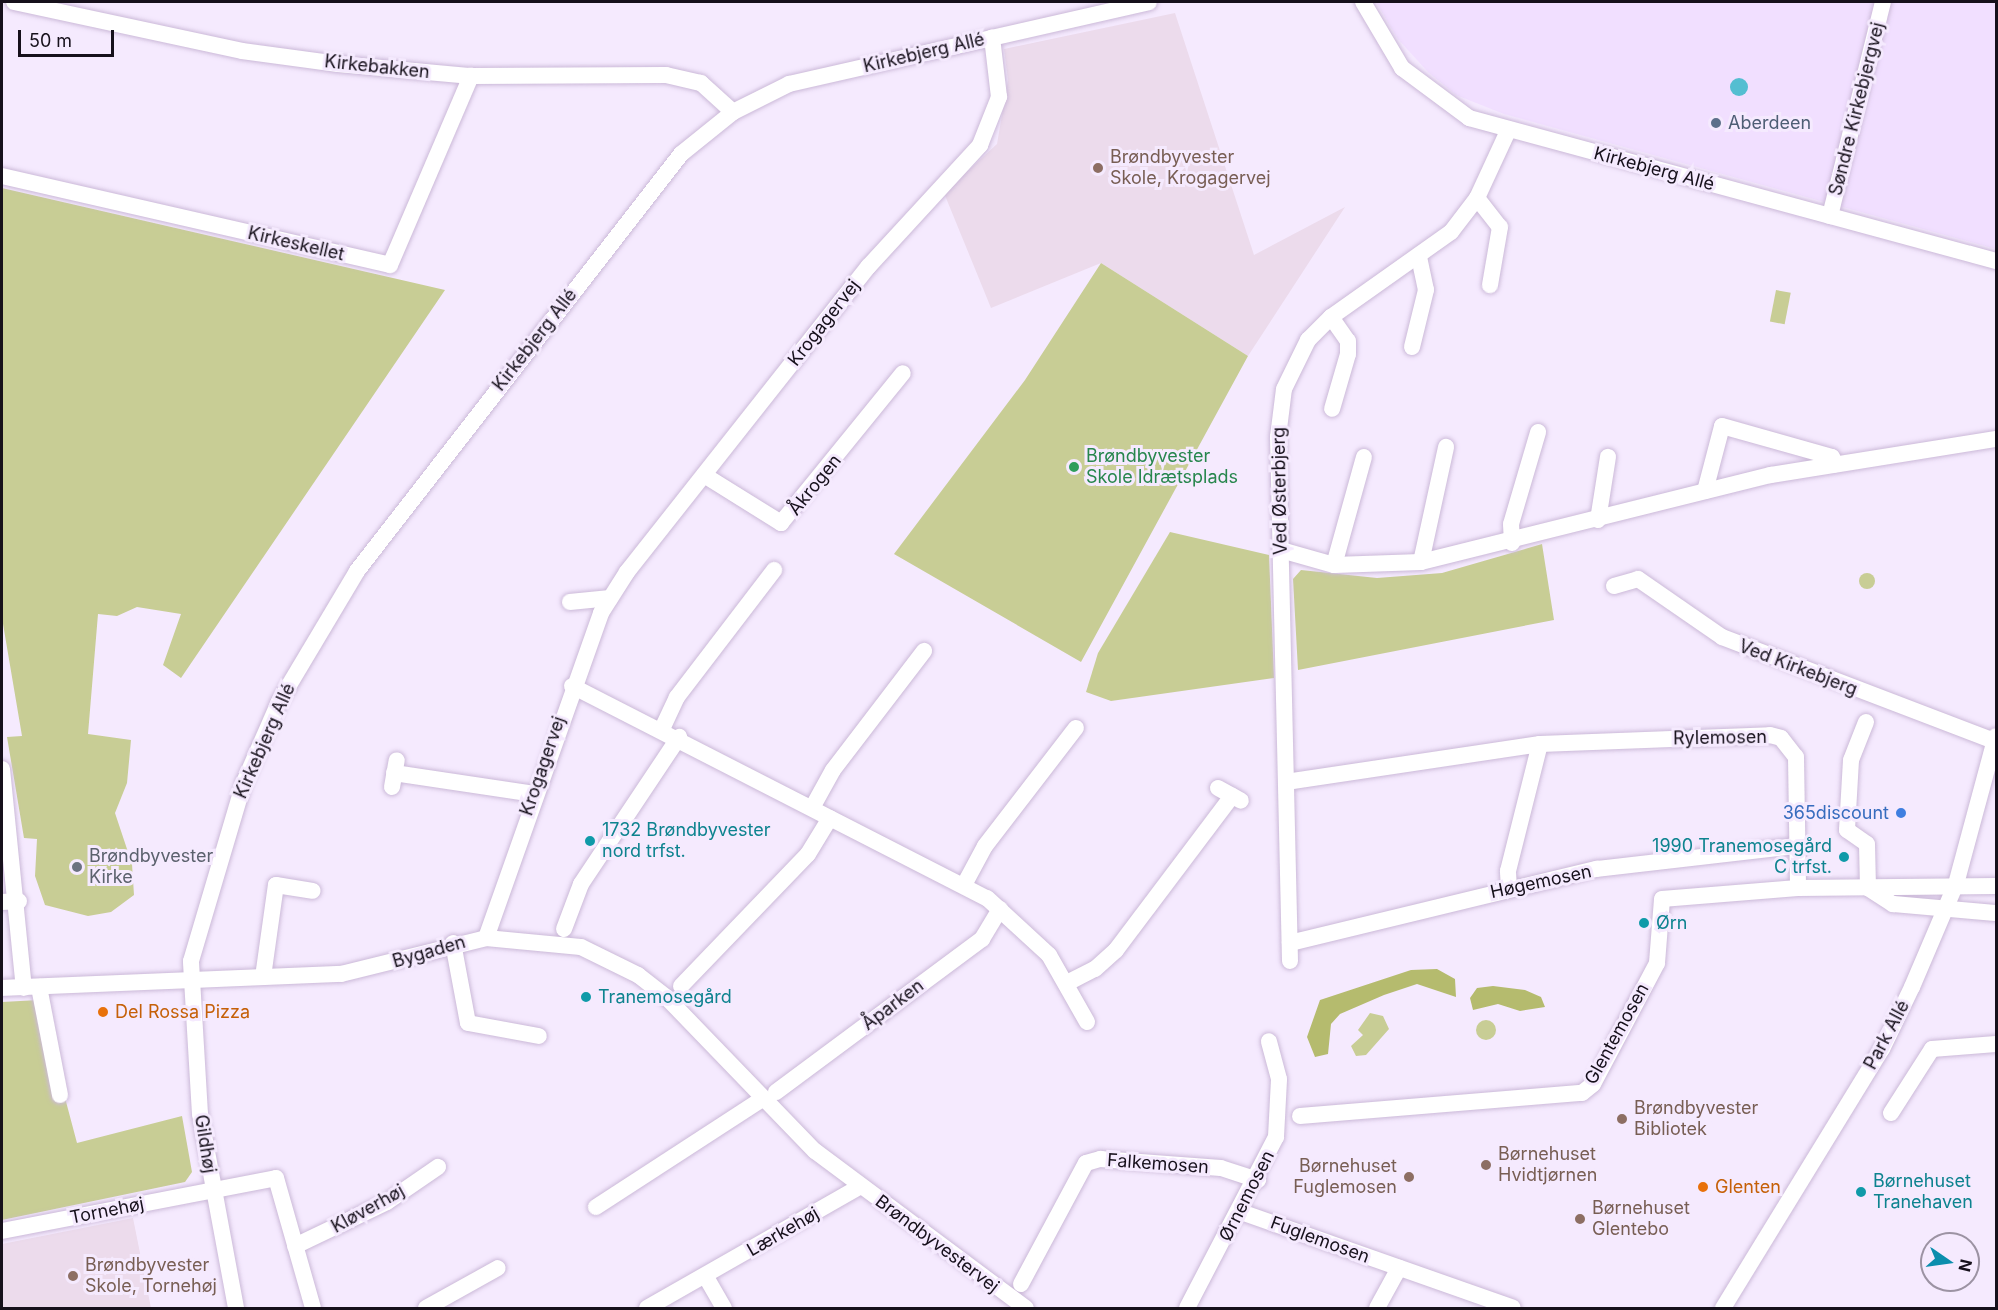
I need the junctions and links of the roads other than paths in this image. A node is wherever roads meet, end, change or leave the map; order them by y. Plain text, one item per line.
1 (14, 2) edge
2 (1149, 2) edge
3 (1363, 2) edge
4 (1883, 2) edge
5 (992, 37) junction
6 (471, 76) junction
7 (733, 112) junction
8 (1508, 131) junction
9 (2, 176) edge
10 (1477, 198) junction
11 (1830, 216) junction
12 (1419, 257) junction
13 (1996, 261) edge
14 (1491, 285) dead end
15 (1331, 317) junction
16 (1412, 347) dead end
17 (903, 373) dead end
18 (1332, 410) dead end
19 (1538, 432) dead end
20 (1996, 439) edge
21 (1446, 447) dead end
22 (1364, 457) dead end
23 (1608, 457) dead end
24 (1835, 464) junction
25 (704, 475) junction
26 (1705, 490) junction
27 (1598, 520) junction
28 (1512, 543) junction
29 (1281, 550) junction
30 (1421, 562) junction
31 (1334, 565) junction
32 (774, 570) dead end
33 (1614, 586) dead end
34 (610, 598) junction
35 (570, 602) dead end
36 (924, 651) dead end
37 (572, 686) junction
38 (1866, 722) dead end
39 (1076, 728) dead end
40 (662, 729) junction
41 (679, 737) junction
42 (1996, 738) edge
43 (1540, 744) junction
44 (2, 769) edge
45 (394, 773) dead end
46 (1286, 782) junction
47 (534, 794) junction
48 (1231, 796) dead end
49 (812, 808) junction
50 (830, 818) junction
51 (1796, 846) junction
52 (1956, 884) junction
53 (964, 885) junction
54 (1996, 886) edge
55 (1509, 887) junction
56 (1798, 888) junction
57 (1868, 888) junction
58 (313, 891) dead end
59 (19, 901) junction
60 (2, 902) edge
61 (1000, 909) junction
62 (1946, 909) junction
63 (1996, 913) edge
64 (564, 929) dead end
65 (486, 938) junction
66 (453, 943) junction
67 (1290, 943) junction
68 (1290, 961) dead end
69 (263, 977) junction
70 (192, 978) junction
71 (1067, 983) junction
72 (681, 986) dead end
73 (2, 988) edge
74 (31, 988) junction
75 (1087, 1022) dead end
76 (539, 1036) dead end
77 (1269, 1041) dead end
78 (1996, 1044) edge
79 (60, 1095) dead end
80 (769, 1095) junction
81 (1891, 1113) dead end
82 (1300, 1116) dead end
83 (438, 1167) dead end
84 (1258, 1180) junction
85 (855, 1183) junction
86 (212, 1190) junction
87 (596, 1207) dead end
88 (1241, 1212) junction
89 (2, 1232) edge
90 (295, 1246) junction
91 (498, 1268) dead end
92 (1399, 1268) junction
93 (706, 1276) junction
94 (1021, 1284) dead end
95 (236, 1308) edge
96 (313, 1308) edge
97 (426, 1308) edge
98 (647, 1308) edge
99 (724, 1308) edge
100 (1026, 1308) edge
101 (1187, 1308) edge
102 (1377, 1308) edge
103 (1513, 1308) edge
104 (1723, 1308) edge

1 - 6 street, Kirkebakken
2 - 5 street, Kirkebjerg Allé
3 - 8 street, Kirkebjerg Allé
4 - 11 street, Søndre Kirkebjergvej
5 - 7 street, Kirkebjerg Allé
5 - 25 street, Krogagervej
6 - 7 street, Kirkebakken
6 - 9 street, Kirkeskellet
7 - 70 street, Kirkebjerg Allé
8 - 10 street, Ved Østerbjerg
8 - 11 street, Kirkebjerg Allé
10 - 12 street, Ved Østerbjerg
10 - 14 street
11 - 13 street, Kirkebjerg Allé
12 - 15 street, Ved Østerbjerg
12 - 16 street
15 - 18 street
15 - 29 street, Ved Østerbjerg
17 - 25 street, Åkrogen
19 - 28 street
20 - 24 street
21 - 30 street
22 - 31 street
23 - 27 street
24 - 26 street
24 - 26 street
25 - 34 street, Krogagervej
26 - 27 street
27 - 28 street
28 - 30 street
29 - 31 street
29 - 46 street, Ved Østerbjerg
30 - 31 street
32 - 40 street
33 - 42 street, Ved Kirkebjerg
34 - 35 street
34 - 37 street, Krogagervej
36 - 49 street
37 - 40 street
37 - 47 street, Krogagervej
38 - 57 street
39 - 53 street
40 - 41 street
41 - 49 street
41 - 64 street
42 - 52 street, Park Allé
43 - 46 street, Rylemosen
43 - 51 street, Rylemosen
43 - 55 street
44 - 59 street
45 - 47 street
46 - 67 street
47 - 65 street, Krogagervej
48 - 71 street
49 - 50 street
50 - 53 street
50 - 72 street
51 - 55 street, Høgemosen
51 - 56 street, Rylemosen
52 - 54 street, Glentemosen
52 - 57 street, Glentemosen
52 - 62 street, Park Allé
53 - 61 street
55 - 67 street, Høgemosen
56 - 57 street, Glentemosen
56 - 82 street, Glentemosen
57 - 62 street
58 - 69 street
59 - 60 street
59 - 74 street
61 - 71 street
61 - 80 street, Åparken
62 - 63 street
62 - 104 street, Park Allé
65 - 66 street, Bygaden
65 - 80 street, Bygaden
66 - 69 street, Bygaden
66 - 76 street
67 - 68 street
69 - 70 street, Bygaden
70 - 74 street, Bygaden
70 - 86 street, Gildhøj
71 - 75 street
73 - 74 street, Bygaden
74 - 79 street
77 - 84 street, Ørnemosen
78 - 81 street
80 - 85 street, Bygaden
80 - 87 street
83 - 90 street, Kløverhøj
84 - 88 street, Ørnemosen
84 - 94 street, Falkemosen
85 - 93 street, Lærkehøj
85 - 100 street, Brøndbyvestervej
86 - 89 street, Tornehøj
86 - 90 street
86 - 95 street, Gildhøj
88 - 92 street, Fuglemosen
88 - 101 street, Ørnemosen
90 - 96 street
91 - 97 street
92 - 102 street
92 - 103 street, Fuglemosen
93 - 98 street, Lærkehøj
93 - 99 street

